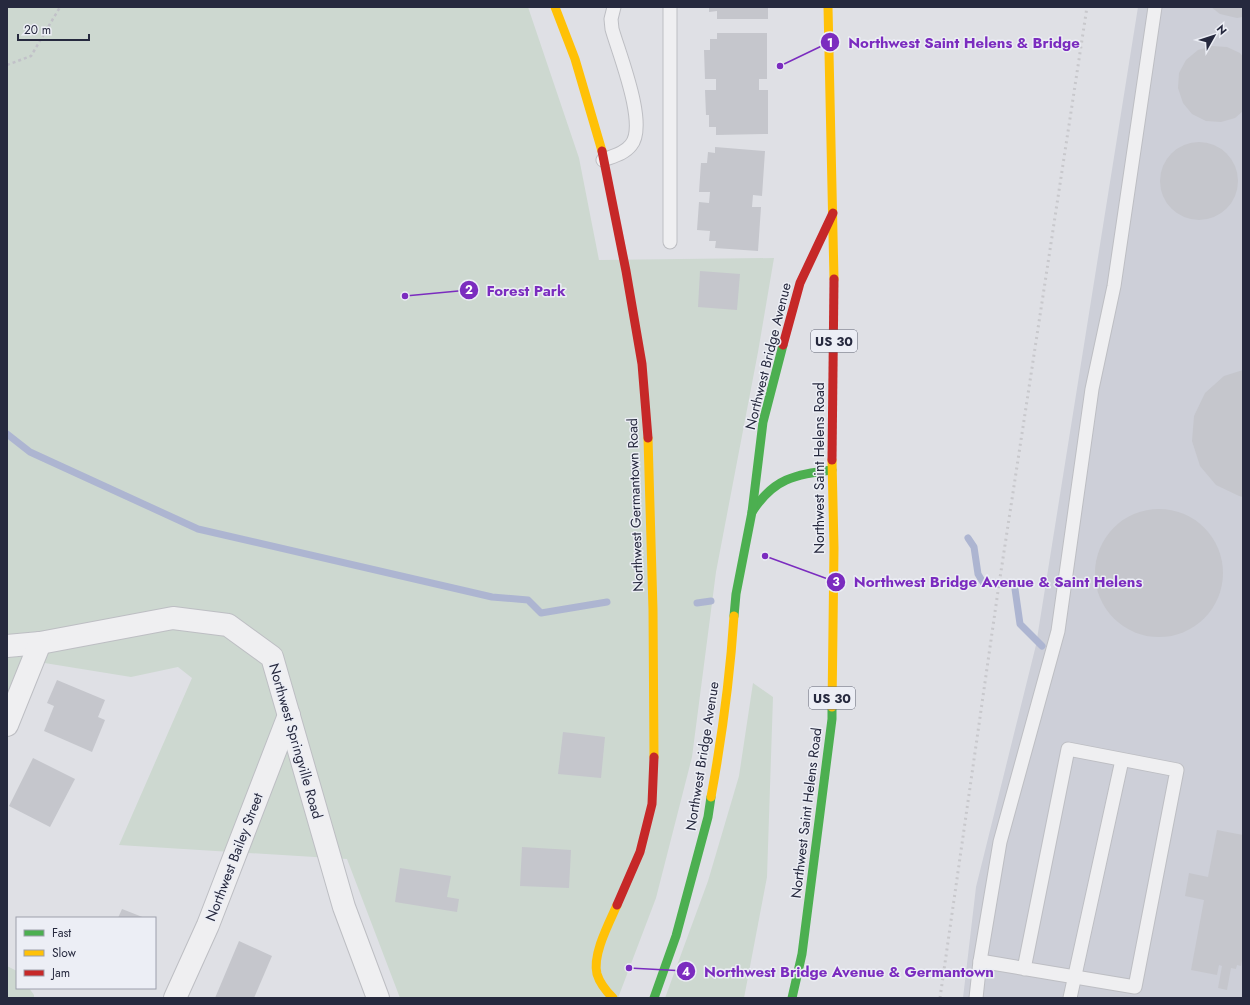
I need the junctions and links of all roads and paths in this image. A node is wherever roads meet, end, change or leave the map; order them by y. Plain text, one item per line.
1 (60, 7) edge
2 (555, 7) edge
3 (614, 7) edge
4 (670, 7) edge
5 (828, 7) edge
6 (1155, 7) edge
7 (7, 65) edge
8 (604, 160) junction
9 (833, 213) junction
10 (670, 242) dead end
11 (832, 470) junction
12 (752, 512) junction
13 (40, 643) junction
14 (7, 646) edge
15 (289, 715) junction
16 (7, 725) edge
17 (1122, 760) junction
18 (980, 961) junction
19 (1024, 969) junction
20 (1074, 978) junction
21 (175, 998) edge
22 (378, 998) edge
23 (613, 998) edge
24 (654, 998) edge
25 (792, 998) edge
26 (976, 998) edge
27 (1070, 998) edge

1 - 7 path
2 - 8 main road, Northwest Germantown Road
3 - 8 lane
4 - 10 lane
5 - 9 main road, Northwest Saint Helens Road / US 30
6 - 18 lane
8 - 23 main road, Northwest Germantown Road
9 - 11 main road, Northwest Saint Helens Road / US 30
9 - 12 main road, Northwest Bridge Avenue
11 - 12 main road, Northwest Bridge Avenue
11 - 25 main road, Northwest Saint Helens Road / US 30
12 - 24 main road, Northwest Bridge Avenue
13 - 14 street, Northwest Springville Road
13 - 15 street, Northwest Springville Road
13 - 16 street
15 - 21 street, Northwest Bailey Street
15 - 22 street, Northwest Springville Road
17 - 19 lane
17 - 20 lane
17 - 20 lane
18 - 19 lane
18 - 26 lane
19 - 20 lane
20 - 27 lane

